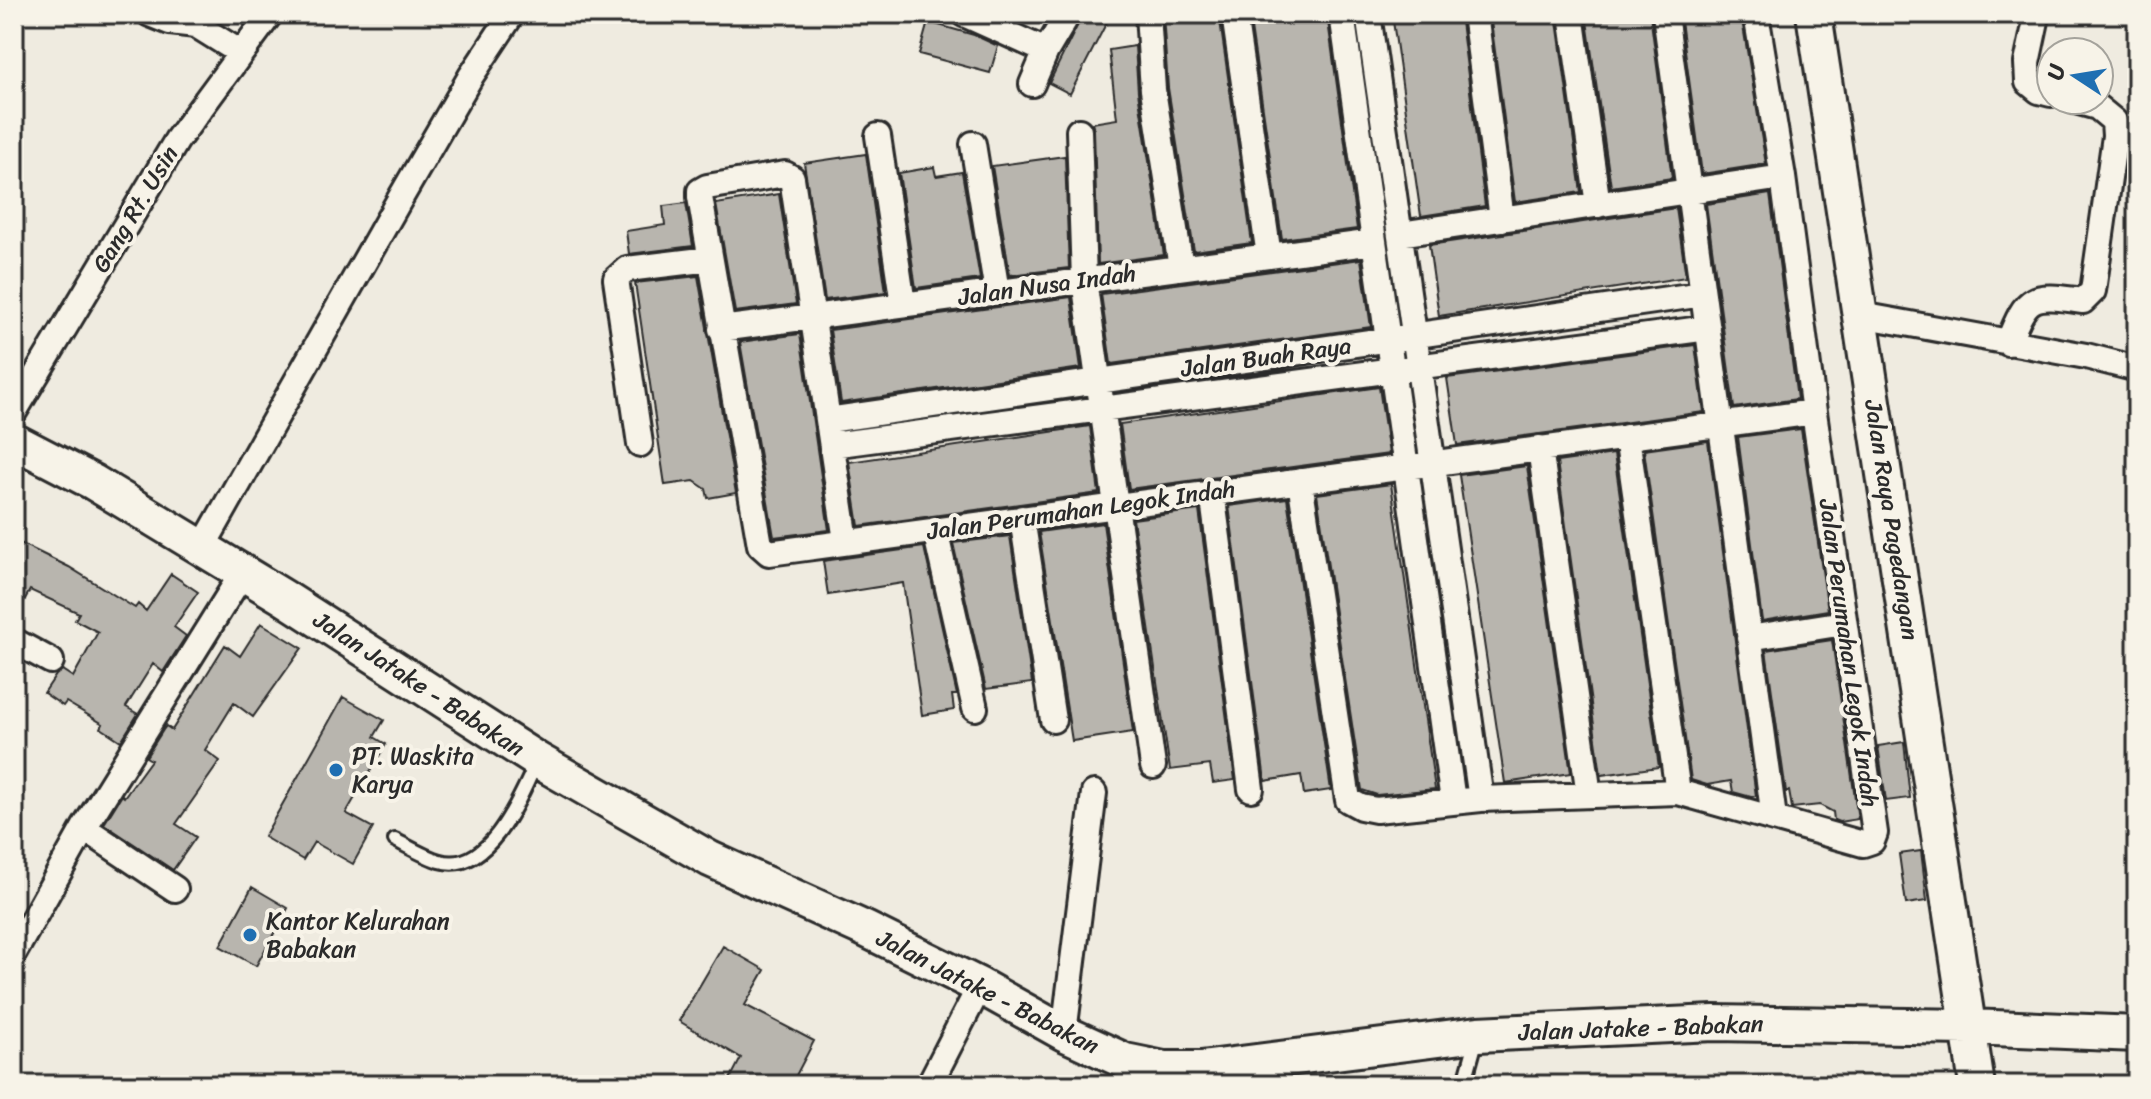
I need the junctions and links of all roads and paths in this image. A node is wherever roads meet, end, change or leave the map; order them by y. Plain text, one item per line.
1 (150, 14) edge
2 (270, 14) edge
3 (512, 14) edge
4 (964, 14) edge
5 (1068, 14) edge
6 (1148, 14) edge
7 (1234, 14) edge
8 (1342, 14) edge
9 (1368, 14) edge
10 (1475, 14) edge
11 (1571, 14) edge
12 (1665, 14) edge
13 (1756, 14) edge
14 (1814, 14) edge
15 (2037, 16) dead end
16 (1046, 51) junction
17 (241, 53) junction
18 (1032, 84) dead end
19 (2035, 88) edge
20 (2108, 116) edge
21 (1079, 131) dead end
22 (878, 136) dead end
23 (973, 144) dead end
24 (1783, 177) junction
25 (1689, 191) junction
26 (1598, 205) junction
27 (1502, 219) junction
28 (1400, 234) junction
29 (1374, 242) junction
30 (1269, 256) junction
31 (710, 259) junction
32 (1181, 267) junction
33 (1084, 280) junction
34 (997, 292) junction
35 (1703, 294) junction
36 (903, 304) junction
37 (1861, 315) junction
38 (813, 316) junction
39 (1708, 328) junction
40 (721, 329) junction
41 (1414, 336) junction
42 (1388, 339) junction
43 (2008, 343) junction
44 (1419, 367) junction
45 (2137, 369) edge
46 (1392, 370) junction
47 (1098, 381) junction
48 (1102, 409) junction
49 (14, 412) edge
50 (1814, 412) junction
51 (828, 420) junction
52 (1721, 424) junction
53 (1627, 437) junction
54 (14, 441) edge
55 (640, 444) dead end
56 (832, 445) junction
57 (1540, 448) junction
58 (1433, 463) junction
59 (1406, 466) junction
60 (1300, 481) junction
61 (1212, 492) junction
62 (1116, 505) junction
63 (1022, 518) junction
64 (935, 530) junction
65 (846, 541) junction
66 (202, 548) junction
67 (242, 574) junction
68 (1844, 623) junction
69 (1749, 638) junction
70 (14, 641) edge
71 (51, 661) dead end
72 (975, 708) dead end
73 (1053, 720) dead end
74 (537, 760) junction
75 (1153, 766) dead end
76 (1251, 789) dead end
77 (1678, 792) junction
78 (1094, 793) dead end
79 (1589, 795) junction
80 (1481, 799) junction
81 (1453, 801) junction
82 (1774, 818) junction
83 (84, 828) junction
84 (395, 840) dead end
85 (175, 889) dead end
86 (14, 953) edge
87 (980, 986) junction
88 (1969, 1027) junction
89 (1064, 1033) junction
90 (1478, 1034) junction
91 (2137, 1034) edge
92 (1267, 1072) edge
93 (929, 1085) edge
94 (1464, 1085) edge
95 (1977, 1085) edge

1 - 17 street
2 - 17 street, Gang Rt. Usin
3 - 66 street
4 - 16 street
5 - 16 street
6 - 32 street
7 - 30 street
8 - 29 street
9 - 28 street
10 - 27 street
11 - 26 street
12 - 25 street
13 - 24 street, Jalan Perumahan Legok Indah
14 - 37 main road, Jalan Raya Pagedangan
15 - 19 street
16 - 18 street
17 - 49 street, Gang Rt. Usin
20 - 43 street
21 - 33 street
22 - 36 street
23 - 34 street
24 - 25 street
24 - 50 street, Jalan Perumahan Legok Indah
25 - 26 street
25 - 35 street
26 - 27 street
27 - 28 street
28 - 41 street
29 - 30 street, Jalan Nusa Indah
29 - 42 street
30 - 32 street, Jalan Nusa Indah
31 - 38 street
31 - 40 street
31 - 55 street
32 - 33 street, Jalan Nusa Indah
33 - 34 street, Jalan Nusa Indah
33 - 47 street
34 - 36 street, Jalan Nusa Indah
35 - 39 street
35 - 41 street, Jalan Buah Raya
36 - 38 street, Jalan Nusa Indah
37 - 43 street
37 - 88 main road, Jalan Raya Pagedangan
38 - 40 street, Jalan Nusa Indah
38 - 51 street
39 - 44 street, Jalan Buah Raya
39 - 52 street
40 - 65 street, Jalan Perumahan Legok Indah
41 - 42 street, Jalan Buah Raya
41 - 44 street
42 - 46 street
42 - 47 street, Jalan Buah Raya
43 - 45 street
44 - 46 street, Jalan Buah Raya
44 - 58 street
46 - 48 street, Jalan Buah Raya
46 - 59 street
47 - 48 street
47 - 51 street, Jalan Buah Raya
48 - 56 street, Jalan Buah Raya
48 - 62 street
50 - 52 street, Jalan Perumahan Legok Indah
50 - 68 street, Jalan Perumahan Legok Indah
51 - 56 street
52 - 53 street, Jalan Perumahan Legok Indah
52 - 69 street
53 - 57 street, Jalan Perumahan Legok Indah
53 - 77 street
54 - 66 main road, Jalan Jatake - Babakan
56 - 65 street
57 - 58 street, Jalan Perumahan Legok Indah
57 - 79 street
58 - 59 street, Jalan Perumahan Legok Indah
58 - 80 street
59 - 60 street, Jalan Perumahan Legok Indah
59 - 81 street
60 - 61 street, Jalan Perumahan Legok Indah
60 - 81 street, Jalan Perumahan Legok Indah
61 - 62 street, Jalan Perumahan Legok Indah
61 - 76 street
62 - 63 street, Jalan Perumahan Legok Indah
62 - 75 street
63 - 64 street, Jalan Perumahan Legok Indah
63 - 73 street
64 - 65 street, Jalan Perumahan Legok Indah
64 - 72 street
66 - 67 main road, Jalan Jatake - Babakan
67 - 74 main road, Jalan Jatake - Babakan
67 - 83 street
68 - 69 street
68 - 82 street, Jalan Perumahan Legok Indah
69 - 82 street
70 - 71 street
74 - 84 lane
74 - 87 main road, Jalan Jatake - Babakan
77 - 79 street, Jalan Perumahan Legok Indah
77 - 82 street, Jalan Perumahan Legok Indah
78 - 89 street
79 - 80 street, Jalan Perumahan Legok Indah
80 - 81 street, Jalan Perumahan Legok Indah
83 - 85 street
83 - 86 street
87 - 89 main road, Jalan Jatake - Babakan
87 - 93 street
88 - 90 main road, Jalan Jatake - Babakan
88 - 91 main road, Jalan Jatake - Babakan
88 - 95 main road, Jalan Raya Pagedangan
89 - 92 main road, Jalan Jatake - Babakan
90 - 92 main road, Jalan Jatake - Babakan
90 - 94 lane

